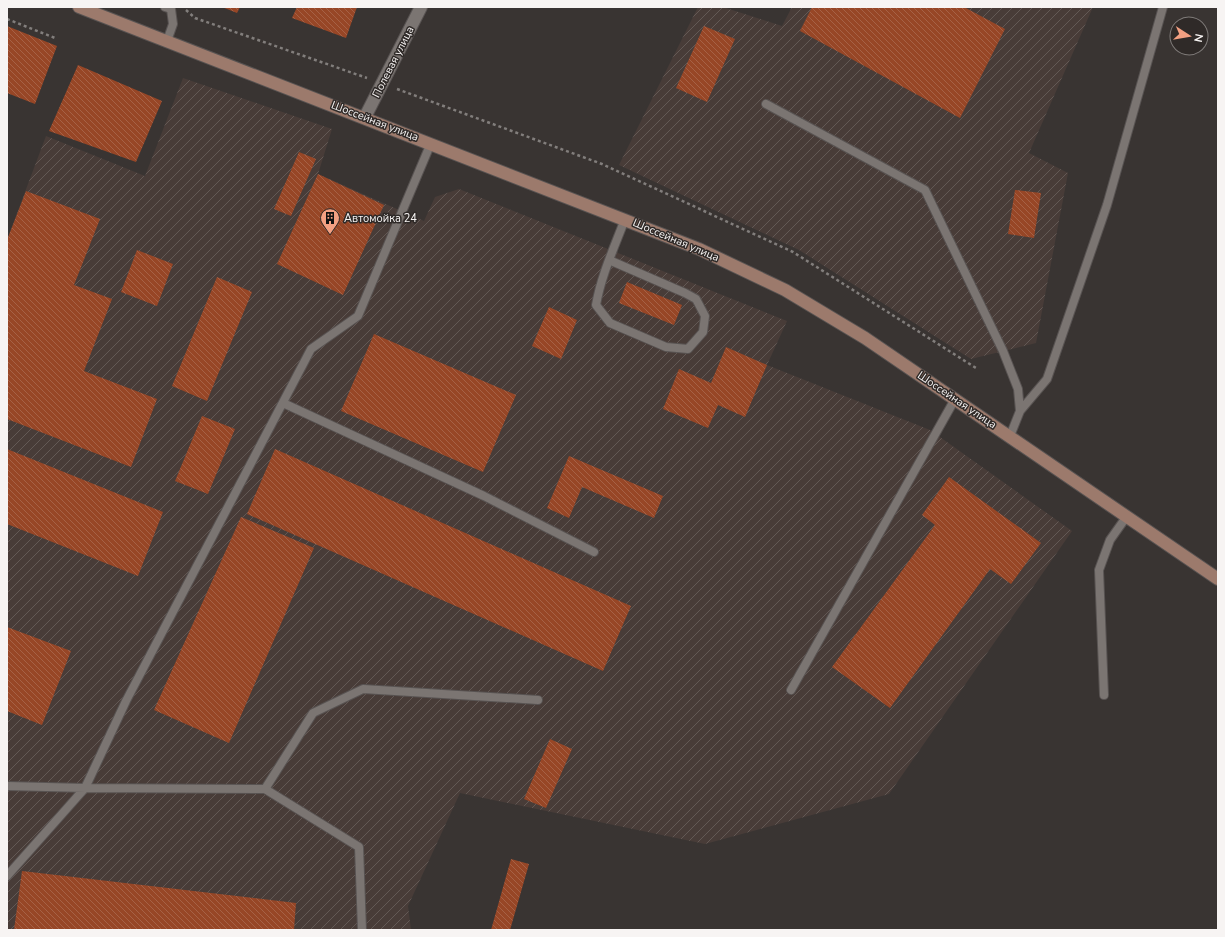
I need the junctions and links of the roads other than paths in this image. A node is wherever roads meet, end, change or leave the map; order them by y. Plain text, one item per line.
1 (79, 7) edge
2 (165, 7) edge
3 (421, 7) edge
4 (1163, 7) edge
5 (167, 41) junction
6 (766, 104) dead end
7 (365, 117) junction
8 (431, 143) junction
9 (625, 219) junction
10 (609, 260) junction
11 (955, 399) junction
12 (283, 403) junction
13 (1020, 411) junction
14 (1010, 436) junction
15 (1127, 516) junction
16 (594, 552) dead end
17 (1218, 579) edge
18 (791, 690) dead end
19 (1104, 695) dead end
20 (538, 700) dead end
21 (7, 786) edge
22 (85, 788) junction
23 (265, 789) junction
24 (7, 876) edge
25 (362, 930) edge

1 - 5 main road, Шоссейная улица
2 - 5 lane
3 - 7 street, Полевая улица
4 - 13 lane
5 - 7 main road, Шоссейная улица
6 - 13 lane
7 - 8 main road, Шоссейная улица
8 - 9 main road, Шоссейная улица
8 - 12 lane
9 - 10 lane
9 - 11 main road, Шоссейная улица
10 - 10 lane
11 - 14 main road, Шоссейная улица
11 - 18 lane
12 - 16 lane
12 - 22 lane
13 - 14 lane
14 - 15 main road, Шоссейная улица
15 - 17 main road, Шоссейная улица
15 - 19 lane
20 - 23 lane
21 - 22 lane
22 - 23 lane
22 - 24 lane
23 - 25 lane

